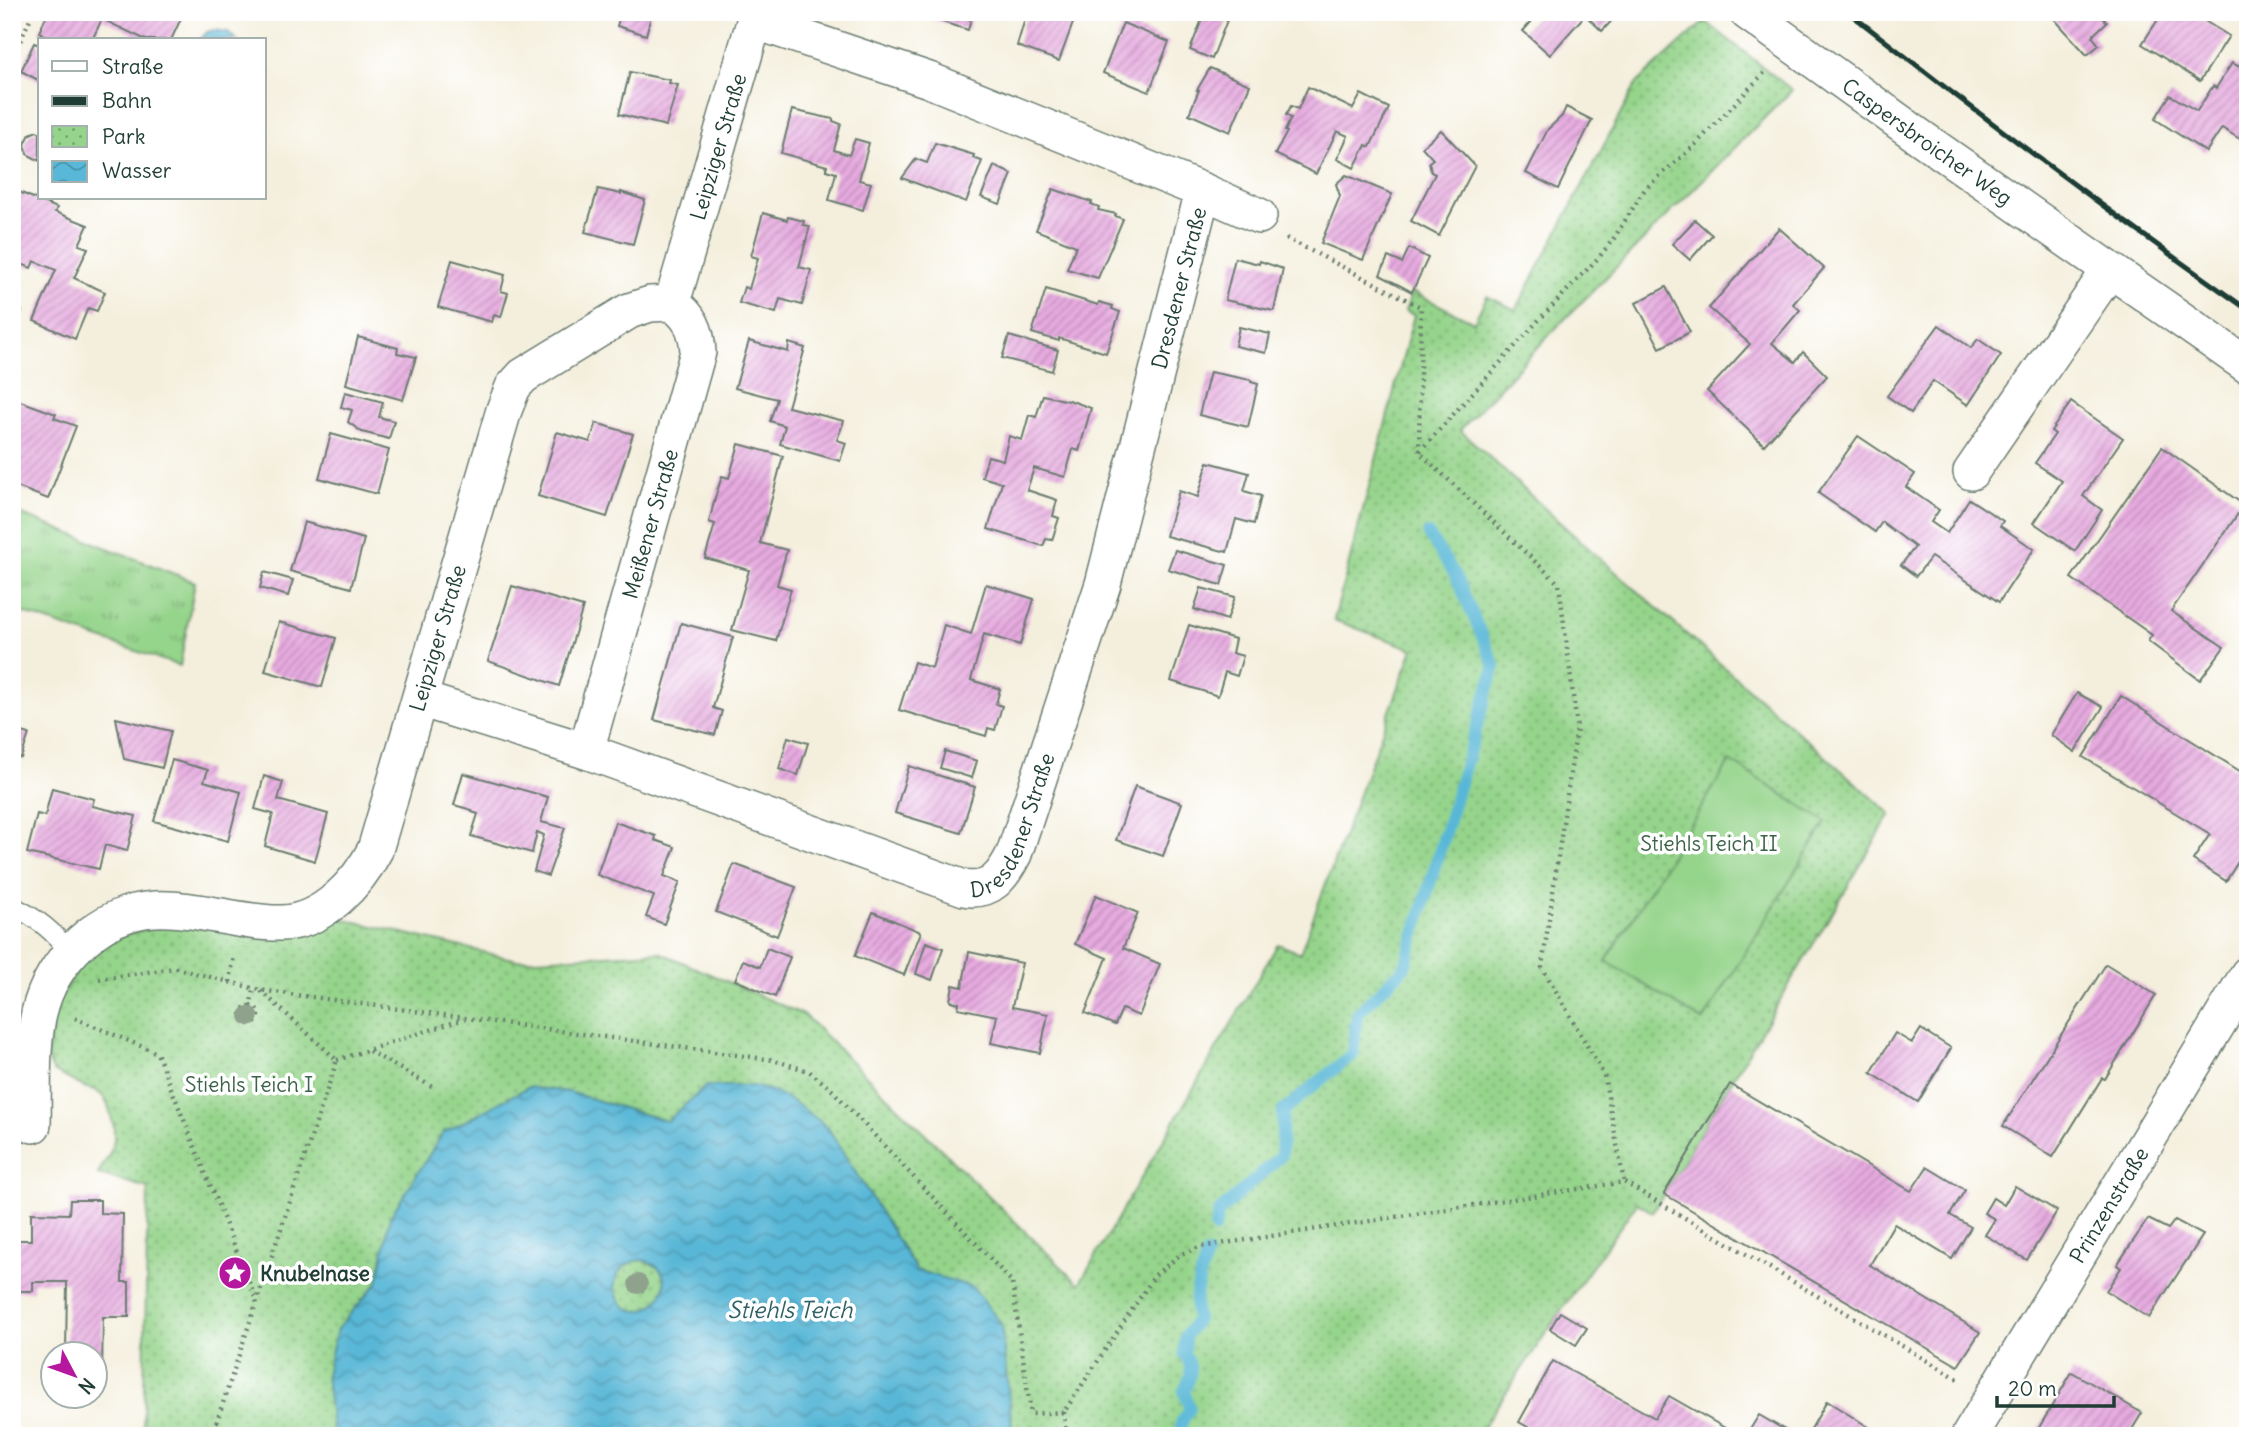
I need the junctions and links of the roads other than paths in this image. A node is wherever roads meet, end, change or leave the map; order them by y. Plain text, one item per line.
1 (1746, 12) edge
2 (756, 16) edge
3 (1203, 191) junction
4 (1259, 216) road end
5 (2109, 271) junction
6 (672, 303) junction
7 (2248, 366) edge
8 (1971, 472) dead end
9 (420, 699) junction
10 (586, 751) junction
11 (12, 906) edge
12 (69, 952) junction
13 (2248, 974) edge
14 (33, 1125) dead end
15 (1969, 1436) edge

1 - 5 street, Caspersbroicher Weg
2 - 3 street, Dresdener Straße
2 - 6 street, Leipziger Straße
3 - 4 street, Dresdener Straße
3 - 10 street, Dresdener Straße
5 - 7 street, Caspersbroicher Weg
5 - 8 street
6 - 9 street, Leipziger Straße
6 - 10 street, Meißener Straße
9 - 10 street, Dresdener Straße
9 - 12 street, Leipziger Straße
11 - 12 lane
12 - 14 street, Leipziger Straße
13 - 15 street, Prinzenstraße

